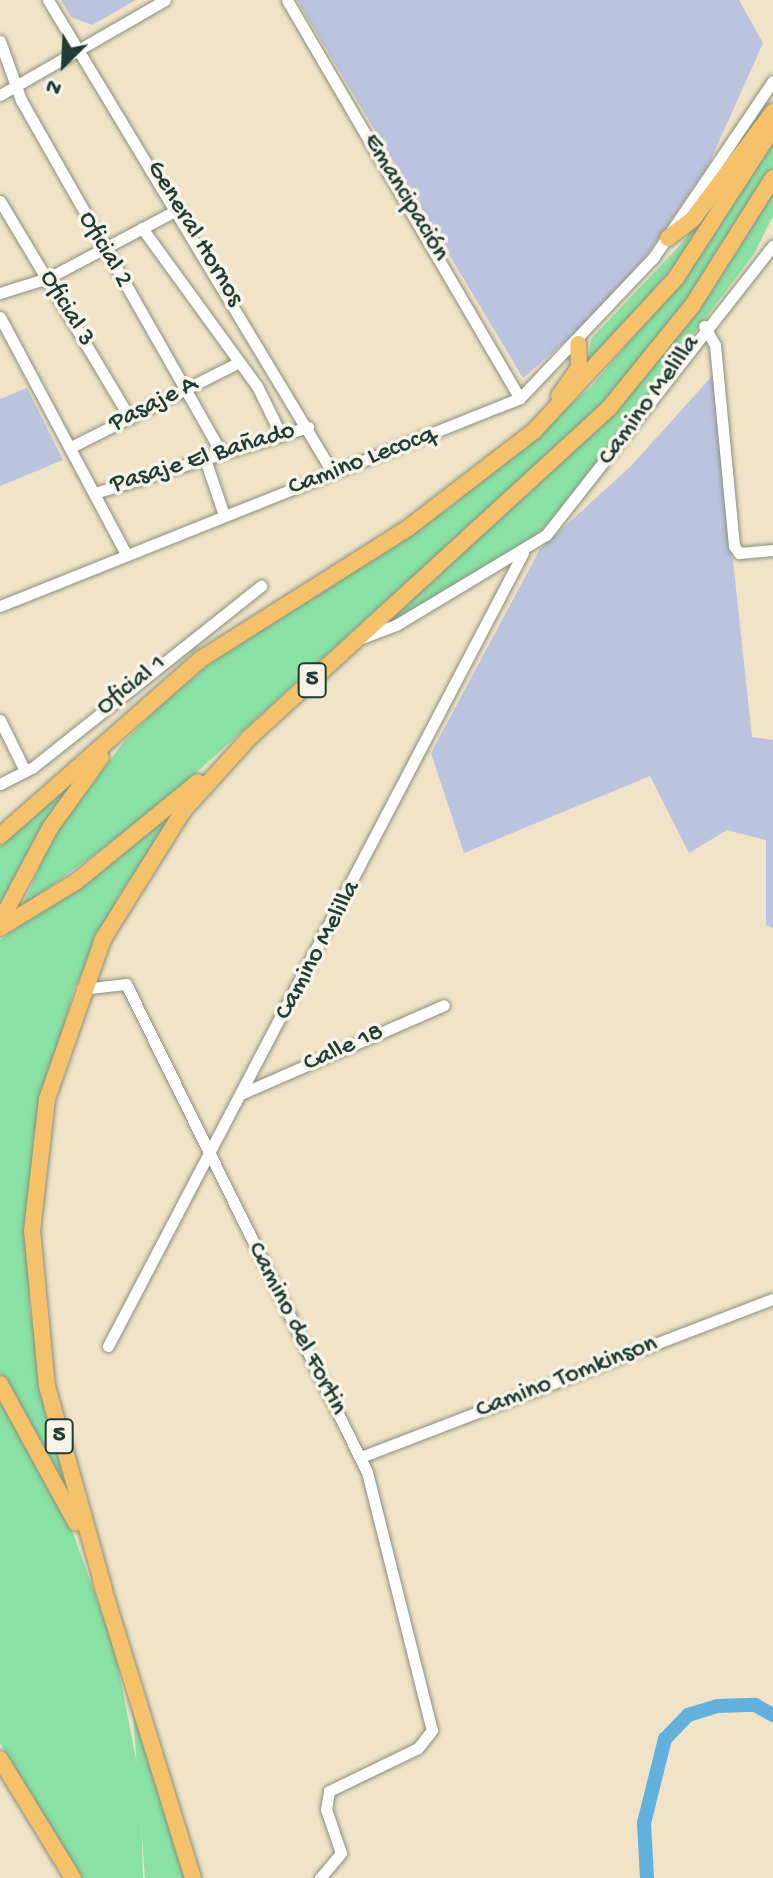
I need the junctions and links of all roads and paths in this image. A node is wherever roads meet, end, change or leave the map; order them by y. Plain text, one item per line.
1 (48, 0) edge
2 (165, 0) edge
3 (287, 0) edge
4 (79, 48) junction
5 (2, 50) edge
6 (773, 81) edge
7 (15, 86) junction
8 (0, 95) edge
9 (773, 112) edge
10 (773, 128) edge
11 (773, 178) edge
12 (0, 201) edge
13 (179, 209) junction
14 (142, 228) junction
15 (668, 238) junction
16 (773, 245) edge
17 (103, 250) junction
18 (48, 278) junction
19 (0, 293) edge
20 (0, 317) edge
21 (704, 326) junction
22 (578, 344) joint
23 (572, 361) junction
24 (235, 364) junction
25 (186, 389) junction
26 (520, 398) junction
27 (130, 418) junction
28 (308, 427) junction
29 (281, 435) junction
30 (73, 446) junction
31 (222, 454) junction
32 (205, 459) junction
33 (493, 465) junction
34 (333, 473) junction
35 (98, 492) junction
36 (224, 515) junction
37 (773, 550) edge
38 (125, 552) junction
39 (523, 553) junction
40 (261, 586) dead end
41 (0, 606) edge
42 (356, 640) junction
43 (138, 716) junction
44 (0, 720) edge
45 (4, 738) edge
46 (249, 738) junction
47 (25, 771) junction
48 (0, 784) edge
49 (24, 813) junction
50 (0, 829) edge
51 (0, 836) edge
52 (0, 925) edge
53 (82, 989) junction
54 (444, 1005) dead end
55 (243, 1093) junction
56 (210, 1155) junction
57 (773, 1299) edge
58 (108, 1346) dead end
59 (0, 1384) edge
60 (361, 1457) junction
61 (104, 1589) junction
62 (0, 1759) edge
63 (68, 1875) edge
64 (193, 1878) edge
65 (320, 1878) edge

1 - 4 street, General Hornos
2 - 4 street
3 - 26 street, Emancipación
4 - 7 street
4 - 13 street, General Hornos
5 - 7 street, Oficial 2
6 - 15 street
7 - 8 street
7 - 17 street, Oficial 2
9 - 15 highway
10 - 33 highway
11 - 42 highway, 5
12 - 18 street, Oficial 3
13 - 14 street
13 - 28 street, General Hornos
14 - 17 street
14 - 24 street
15 - 22 street
16 - 21 street, Camino Melilla
17 - 18 street
17 - 25 street, Oficial 2
18 - 19 street
18 - 27 street, Oficial 3
20 - 30 street
21 - 37 street
21 - 39 street, Camino Melilla
22 - 23 highway
23 - 26 street, Camino Lecocq
23 - 33 highway
24 - 25 street, Pasaje A
24 - 29 street
25 - 27 street, Pasaje A
25 - 31 street, Oficial 2
26 - 34 street, Camino Lecocq
27 - 30 street, Pasaje A
28 - 29 street, Pasaje El Bañado
28 - 34 street, General Hornos
29 - 31 street, Pasaje El Bañado
30 - 35 street
31 - 32 street, Pasaje El Bañado
32 - 35 street, Pasaje El Bañado
32 - 36 street
33 - 43 highway
34 - 36 street, Camino Lecocq
35 - 38 street
36 - 38 street, Camino Lecocq
38 - 41 street, Camino Lecocq
39 - 42 street, Camino Melilla
39 - 55 street, Camino Melilla
40 - 47 street, Oficial 1
42 - 46 highway, 5
43 - 49 highway
43 - 52 highway
44 - 45 street
45 - 47 street
46 - 52 highway
46 - 53 highway, 5
47 - 48 street, Oficial 1
49 - 50 highway
49 - 51 highway
53 - 56 street, Camino del Fortin
53 - 61 highway, 5
54 - 55 street, Calle 18
55 - 56 street, Camino Melilla
56 - 58 street, Camino Melilla
56 - 60 street, Camino del Fortin
57 - 60 street, Camino Tomkinson
59 - 61 highway
60 - 65 street, Camino del Fortin
61 - 64 highway, 5
62 - 63 highway

